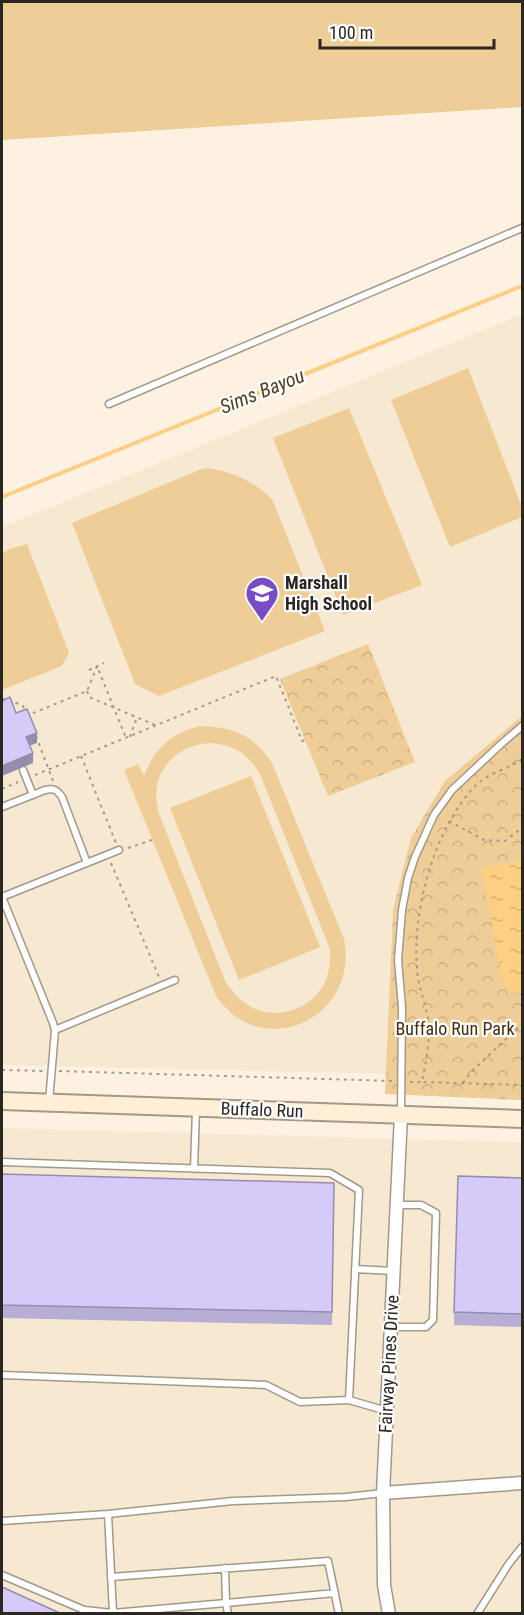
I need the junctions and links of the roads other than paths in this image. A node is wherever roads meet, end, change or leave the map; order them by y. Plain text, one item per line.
1 (522, 228) edge
2 (109, 404) dead end
3 (522, 726) edge
4 (23, 770) dead end
5 (33, 795) junction
6 (2, 807) edge
7 (119, 850) road end
8 (87, 863) junction
9 (2, 897) edge
10 (175, 980) dead end
11 (55, 1030) junction
12 (2, 1101) edge
13 (49, 1103) junction
14 (196, 1108) junction
15 (401, 1115) junction
16 (522, 1119) edge
17 (2, 1162) edge
18 (194, 1169) junction
19 (397, 1205) junction
20 (355, 1269) junction
21 (393, 1271) junction
22 (391, 1327) junction
23 (2, 1375) edge
24 (349, 1400) junction
25 (387, 1411) junction
26 (522, 1483) edge
27 (383, 1493) junction
28 (108, 1514) junction
29 (2, 1521) edge
30 (522, 1547) edge
31 (225, 1568) junction
32 (2, 1575) edge
33 (111, 1577) junction
34 (335, 1593) junction
35 (226, 1603) junction
36 (113, 1613) edge
37 (228, 1614) edge
38 (339, 1614) edge
39 (389, 1614) edge
40 (477, 1614) edge

1 - 2 lane
3 - 15 lane
4 - 5 lane
5 - 6 lane
5 - 8 lane
7 - 8 lane
8 - 9 lane
9 - 11 lane
10 - 11 lane
11 - 13 lane
12 - 13 street, Buffalo Run
13 - 14 street, Buffalo Run
14 - 15 street, Buffalo Run
14 - 18 lane
15 - 16 street, Buffalo Run
15 - 19 street, Fairway Pines Drive
17 - 18 lane
18 - 20 lane
19 - 21 street, Fairway Pines Drive
19 - 22 lane
20 - 21 lane
20 - 24 lane
21 - 22 street, Fairway Pines Drive
22 - 25 street, Fairway Pines Drive
23 - 24 lane
24 - 25 lane
25 - 27 street, Fairway Pines Drive
26 - 27 street
27 - 28 lane
27 - 39 street, Fairway Pines Drive
28 - 29 lane
28 - 33 lane
30 - 40 lane
31 - 33 lane
31 - 34 lane
31 - 35 lane
32 - 36 lane
33 - 36 lane
34 - 35 lane
34 - 38 lane
35 - 36 lane
35 - 37 lane

